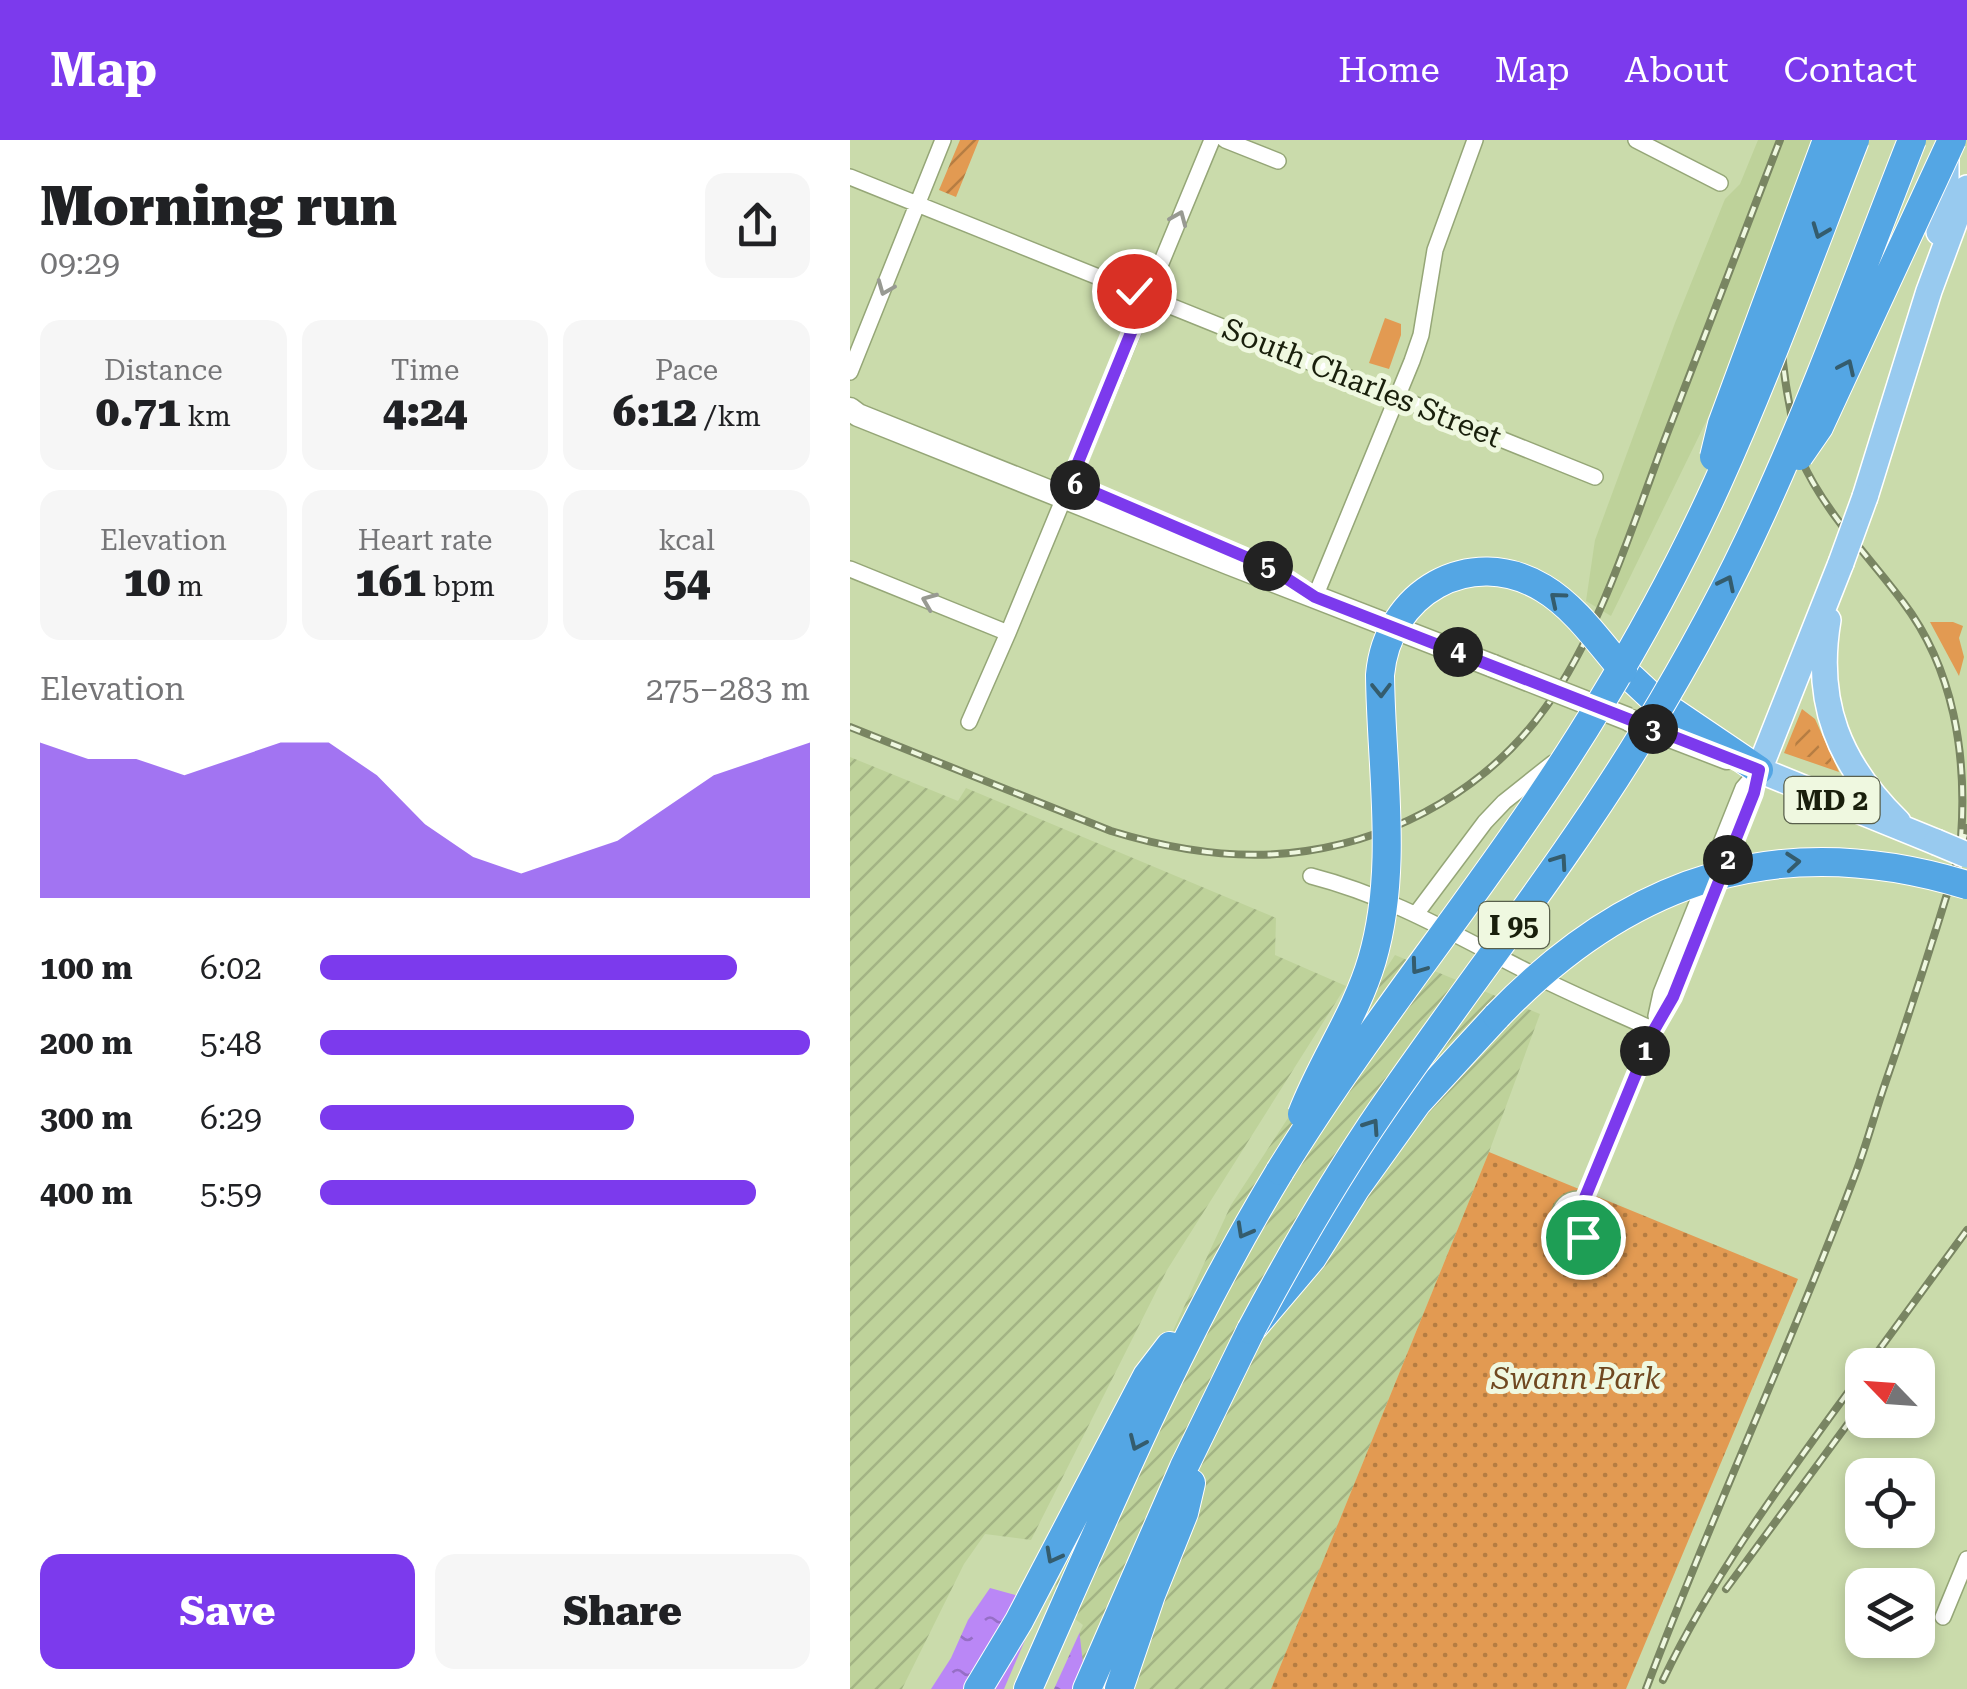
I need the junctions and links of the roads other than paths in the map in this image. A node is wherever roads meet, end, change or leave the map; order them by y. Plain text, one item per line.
1 (943, 140) edge
2 (1212, 140) edge
3 (1225, 140) edge
4 (1476, 140) edge
5 (1636, 140) edge
6 (1827, 140) edge
7 (1856, 140) edge
8 (1912, 140) edge
9 (1949, 140) edge
10 (1278, 161) dead end
11 (850, 177) edge
12 (1720, 182) dead end
13 (1967, 188) edge
14 (918, 204) junction
15 (1928, 291) junction
16 (1146, 296) junction
17 (850, 372) edge
18 (1398, 398) junction
19 (850, 401) edge
20 (850, 409) edge
21 (1595, 477) dead end
22 (1066, 490) junction
23 (1762, 511) junction
24 (1695, 531) junction
25 (1676, 554) dead end
26 (1840, 563) junction
27 (850, 569) edge
28 (1315, 597) junction
29 (1008, 633) junction
30 (1789, 694) junction
31 (970, 722) dead end
32 (1832, 726) junction
33 (1759, 770) junction
34 (1905, 830) junction
35 (1967, 854) edge
36 (1311, 876) dead end
37 (1967, 885) edge
38 (1416, 914) junction
39 (1654, 1030) junction
40 (1280, 1171) junction
41 (1584, 1200) dead end
42 (1210, 1293) junction
43 (1251, 1330) junction
44 (1206, 1420) junction
45 (1967, 1559) edge
46 (1943, 1617) dead end
47 (978, 1689) edge
48 (1028, 1689) edge
49 (1087, 1689) edge
50 (1119, 1689) edge

1 - 14 street
16 -> 2 street
3 - 10 street
4 - 18 street
5 - 12 street
6 - 24 highway, bridge
7 -> 24 highway, I 95, bridge
8 - 23 highway, I 95, bridge
9 - 15 main road
23 -> 9 highway, bridge
11 - 14 street, South Charles Street
13 - 15 main road
14 - 16 street, South Charles Street
14 -> 17 street
15 - 26 main road, bridge
16 - 18 street, South Charles Street
16 - 22 street
18 - 21 street, South Charles Street
18 - 28 street
19 - 22 main road, MD 2
20 - 22 main road, MD 2
22 - 28 main road, MD 2
22 - 29 street
43 -> 23 highway, I 95, bridge
24 -> 40 highway, I 95, bridge
25 - 38 street
26 - 30 main road
26 - 32 main road
29 -> 27 street
28 - 33 main road, MD 2, bridge
29 - 31 street
30 - 32 main road
30 - 33 main road
32 - 34 main road
33 - 34 main road, MD 2
33 - 39 street
33 -> 40 highway, bridge
34 - 35 main road, MD 2, bridge
36 - 38 street
43 -> 37 highway, bridge
38 - 39 street
39 - 41 street
40 -> 42 highway, I 95
42 -> 47 highway
42 -> 48 highway, I 95
43 - 44 highway, I 95
44 - 49 highway, I 95
44 - 50 highway
45 - 46 street

